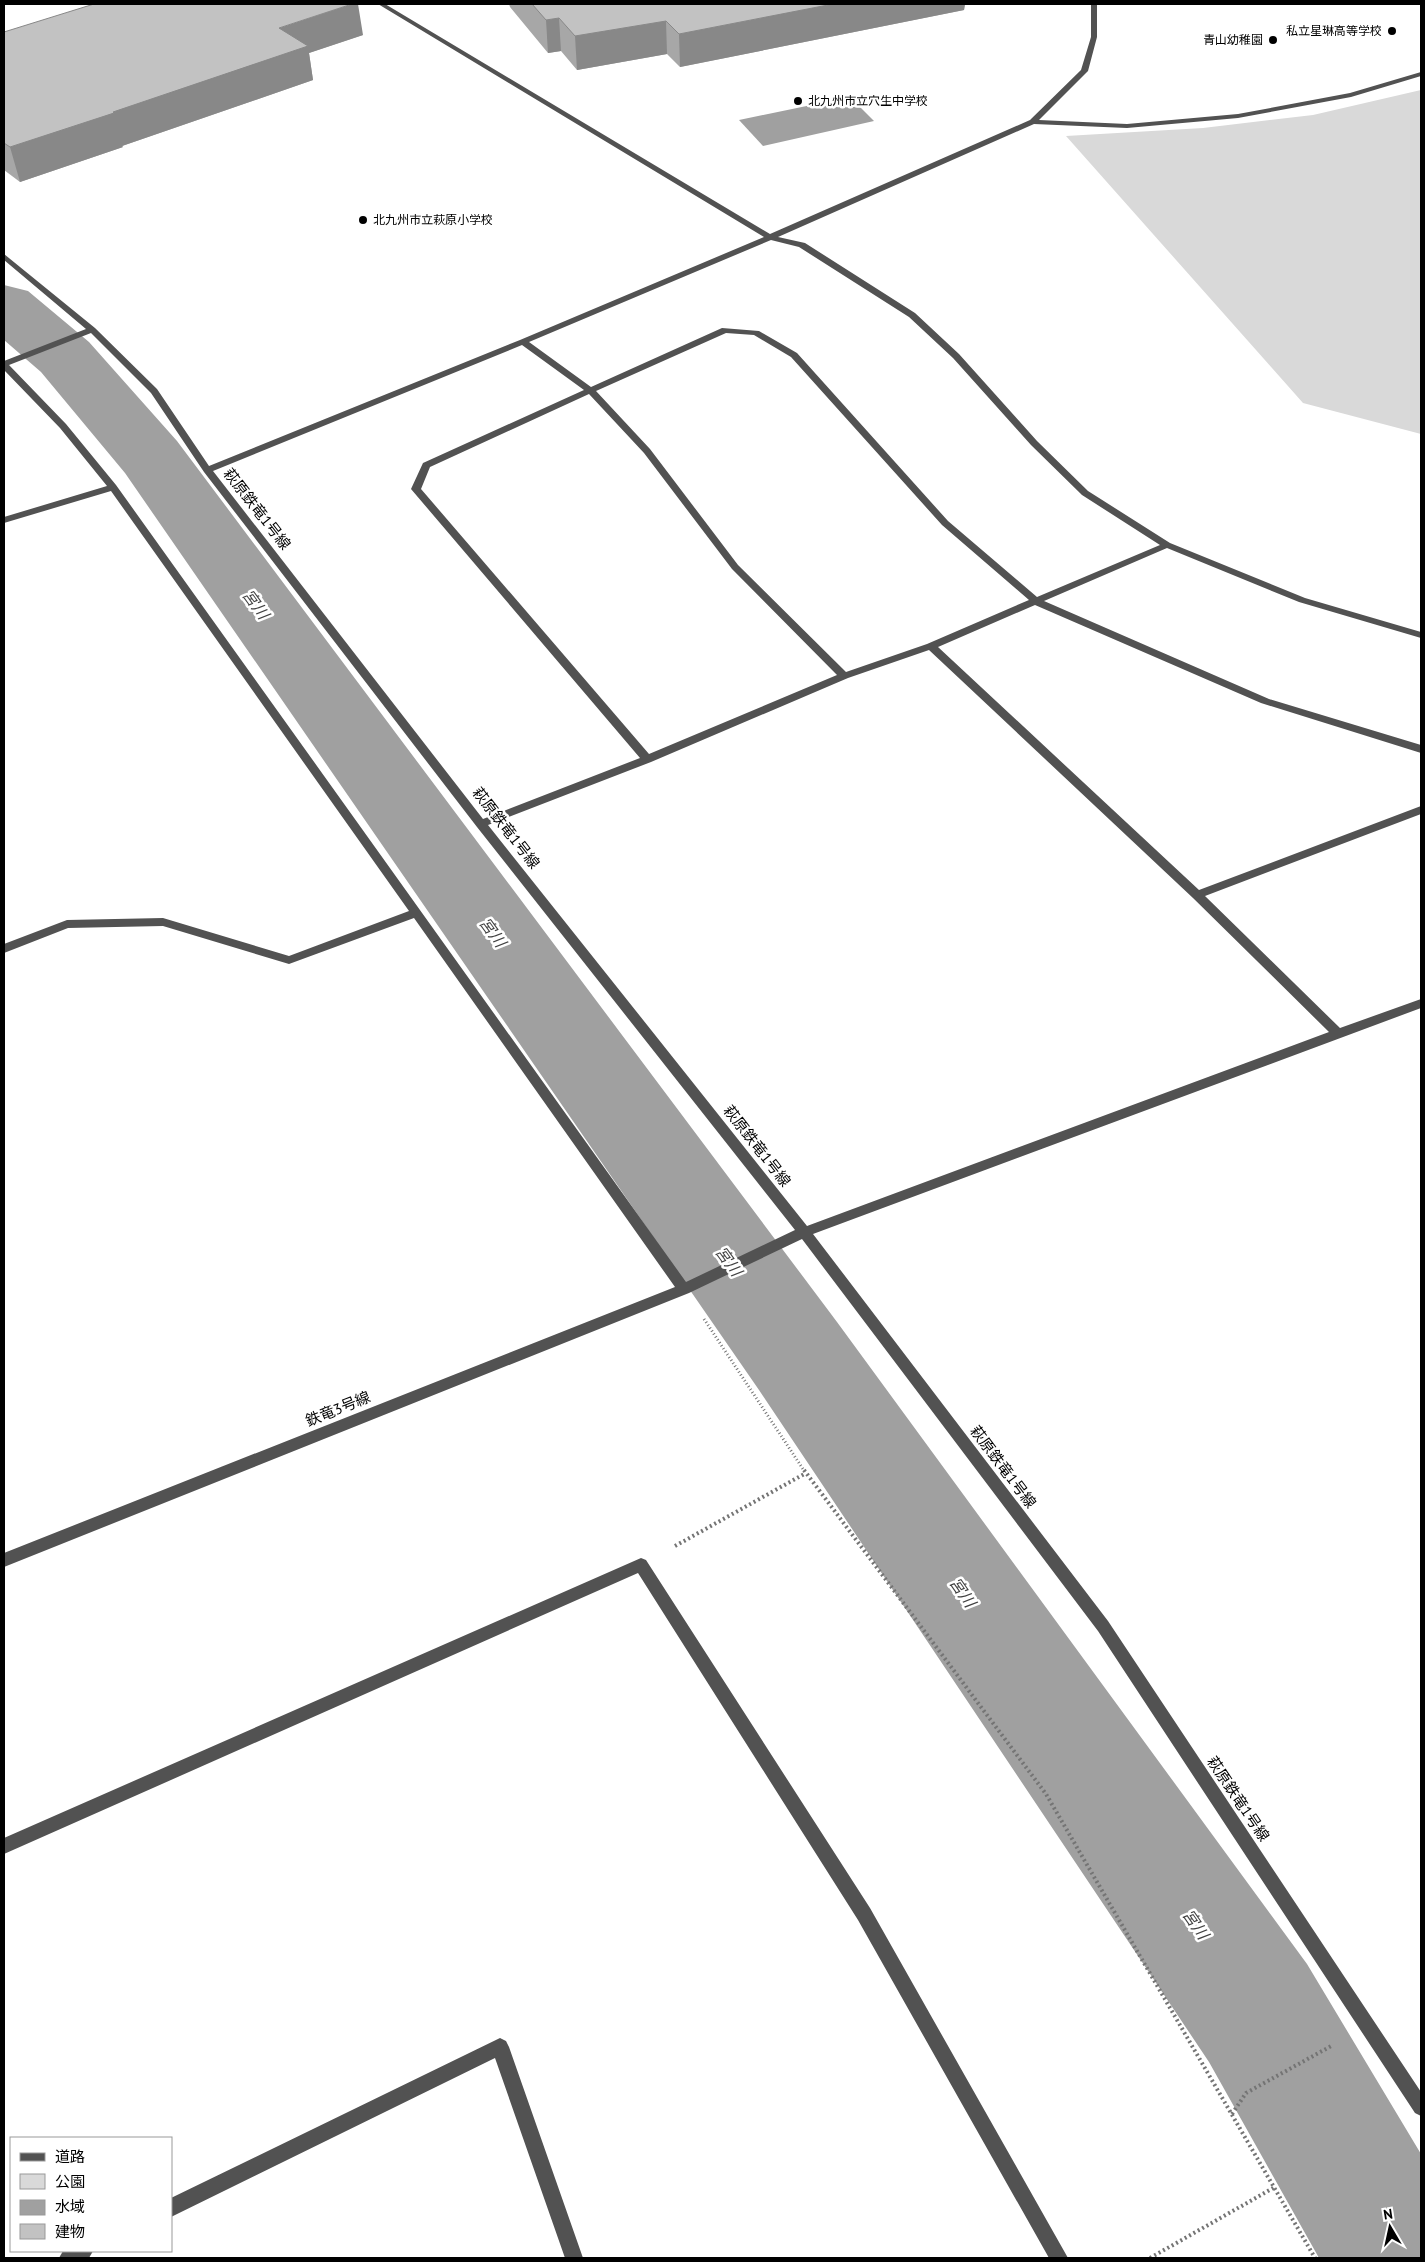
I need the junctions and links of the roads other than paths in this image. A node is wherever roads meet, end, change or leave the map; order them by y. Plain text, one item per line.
1 (381, 4) edge
2 (1094, 4) edge
3 (1421, 74) edge
4 (1033, 122) junction
5 (770, 237) junction
6 (4, 256) edge
7 (92, 330) junction
8 (523, 342) junction
9 (4, 365) edge
10 (592, 392) junction
11 (207, 470) junction
12 (113, 487) junction
13 (4, 520) edge
14 (1167, 545) junction
15 (1037, 602) junction
16 (1421, 635) edge
17 (931, 646) junction
18 (844, 676) junction
19 (1421, 749) edge
20 (647, 759) junction
21 (1421, 810) edge
22 (481, 824) junction
23 (1197, 895) junction
24 (416, 914) junction
25 (4, 949) edge
26 (1421, 1003) edge
27 (1338, 1034) junction
28 (804, 1232) junction
29 (684, 1288) junction
30 (4, 1560) edge
31 (4, 1846) edge
32 (1421, 2107) edge
33 (172, 2208) edge
34 (82, 2252) edge
35 (68, 2258) edge
36 (574, 2258) edge
37 (1059, 2258) edge

1 - 5 street
2 - 4 street
3 - 4 street
4 - 5 street
5 - 8 street
5 - 14 street
6 - 7 street, 萩原鉄竜1号線
7 - 9 street
7 - 11 street, 萩原鉄竜1号線
8 - 10 street
8 - 11 street
9 - 12 street
10 - 15 street
10 - 18 street
10 - 20 street
11 - 22 street, 萩原鉄竜1号線
12 - 13 street
12 - 24 street
14 - 15 street
14 - 16 street
15 - 17 street
15 - 19 street
17 - 18 street
17 - 23 street
18 - 20 street
20 - 22 street
21 - 23 street
22 - 28 street, 萩原鉄竜1号線
23 - 27 street
24 - 25 street
24 - 29 street
26 - 27 street, 鉄竜3号線
27 - 28 street, 鉄竜3号線
28 - 29 street, 鉄竜3号線
28 - 32 street, 萩原鉄竜1号線
29 - 30 street, 鉄竜3号線
31 - 37 street
33 - 36 street
34 - 35 street

